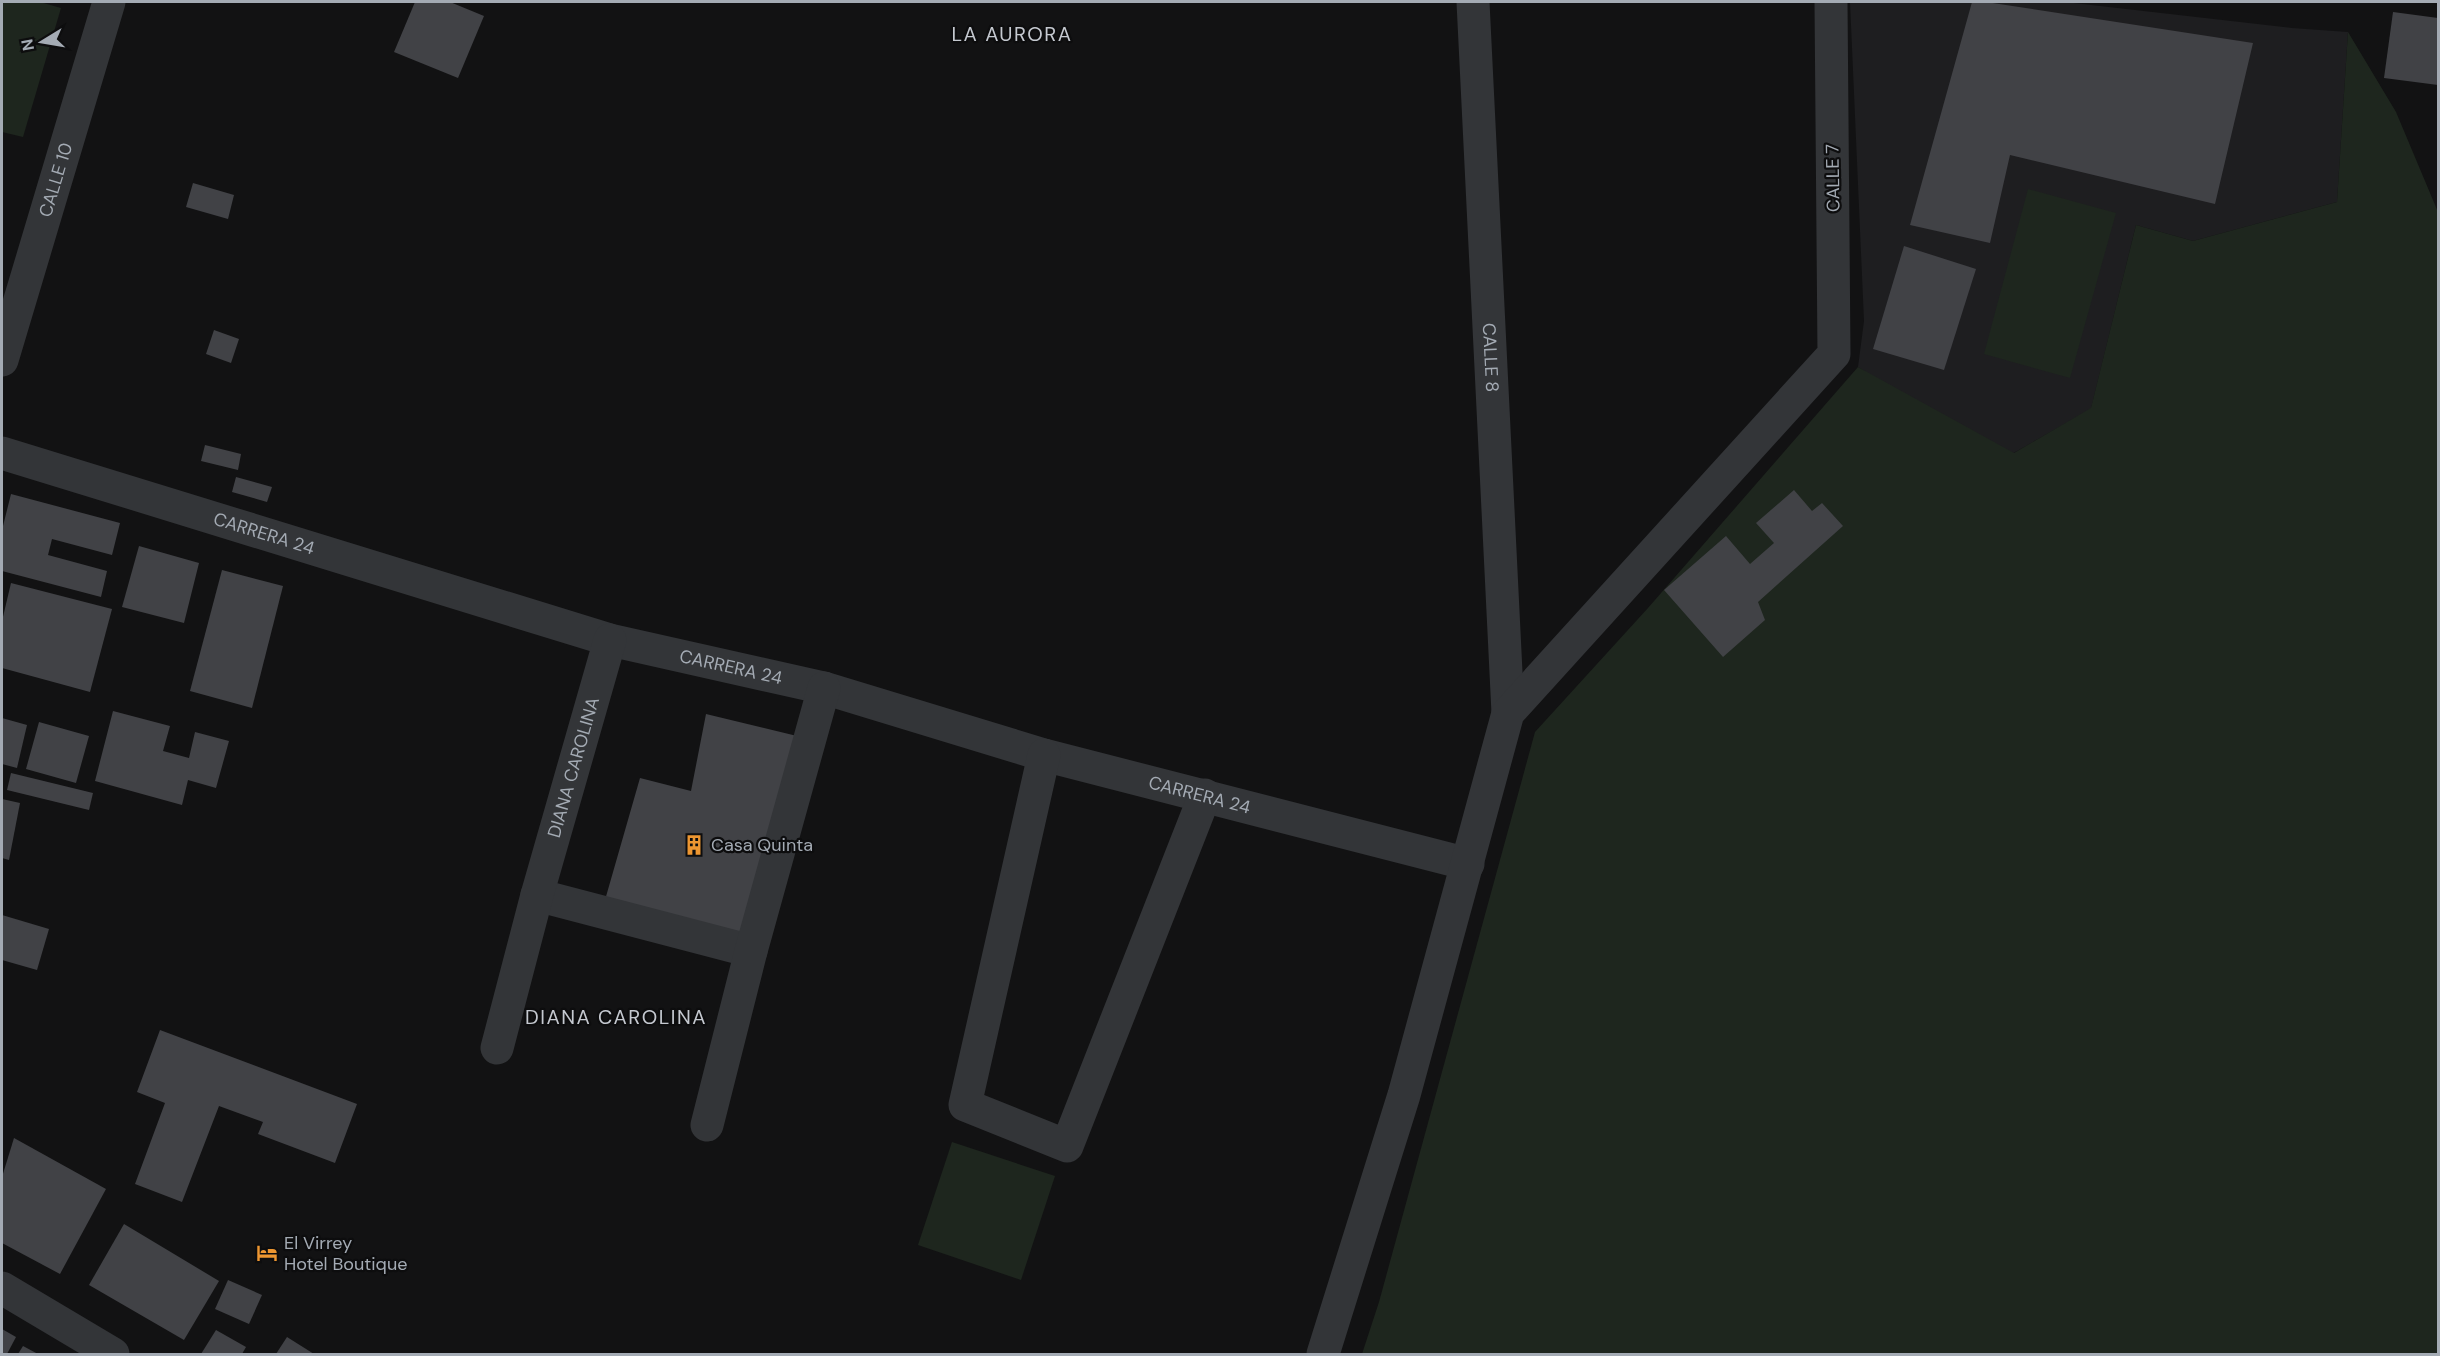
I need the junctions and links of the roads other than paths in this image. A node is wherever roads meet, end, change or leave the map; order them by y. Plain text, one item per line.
1 (109, 2) edge
2 (1473, 2) edge
3 (1831, 2) edge
4 (2, 360) edge
5 (2, 453) edge
6 (610, 640) junction
7 (824, 688) junction
8 (1508, 713) junction
9 (1044, 755) junction
10 (1205, 795) junction
11 (1468, 864) junction
12 (537, 895) junction
13 (751, 951) junction
14 (497, 1048) dead end
15 (707, 1125) dead end
16 (2, 1288) edge
17 (113, 1354) edge
18 (1323, 1354) edge

1 - 4 street, CALLE 10
2 - 8 street, CALLE 8
3 - 8 street, CALLE 7
5 - 6 street, CARRERA 24
6 - 7 street, CARRERA 24
6 - 12 street, DIANA CAROLINA
7 - 9 street, CARRERA 24
7 - 13 street
8 - 11 street
9 - 10 street, CARRERA 24
9 - 10 street
10 - 11 street, CARRERA 24
11 - 18 street
12 - 13 street
12 - 14 street, DIANA CAROLINA
13 - 15 street
16 - 17 street

